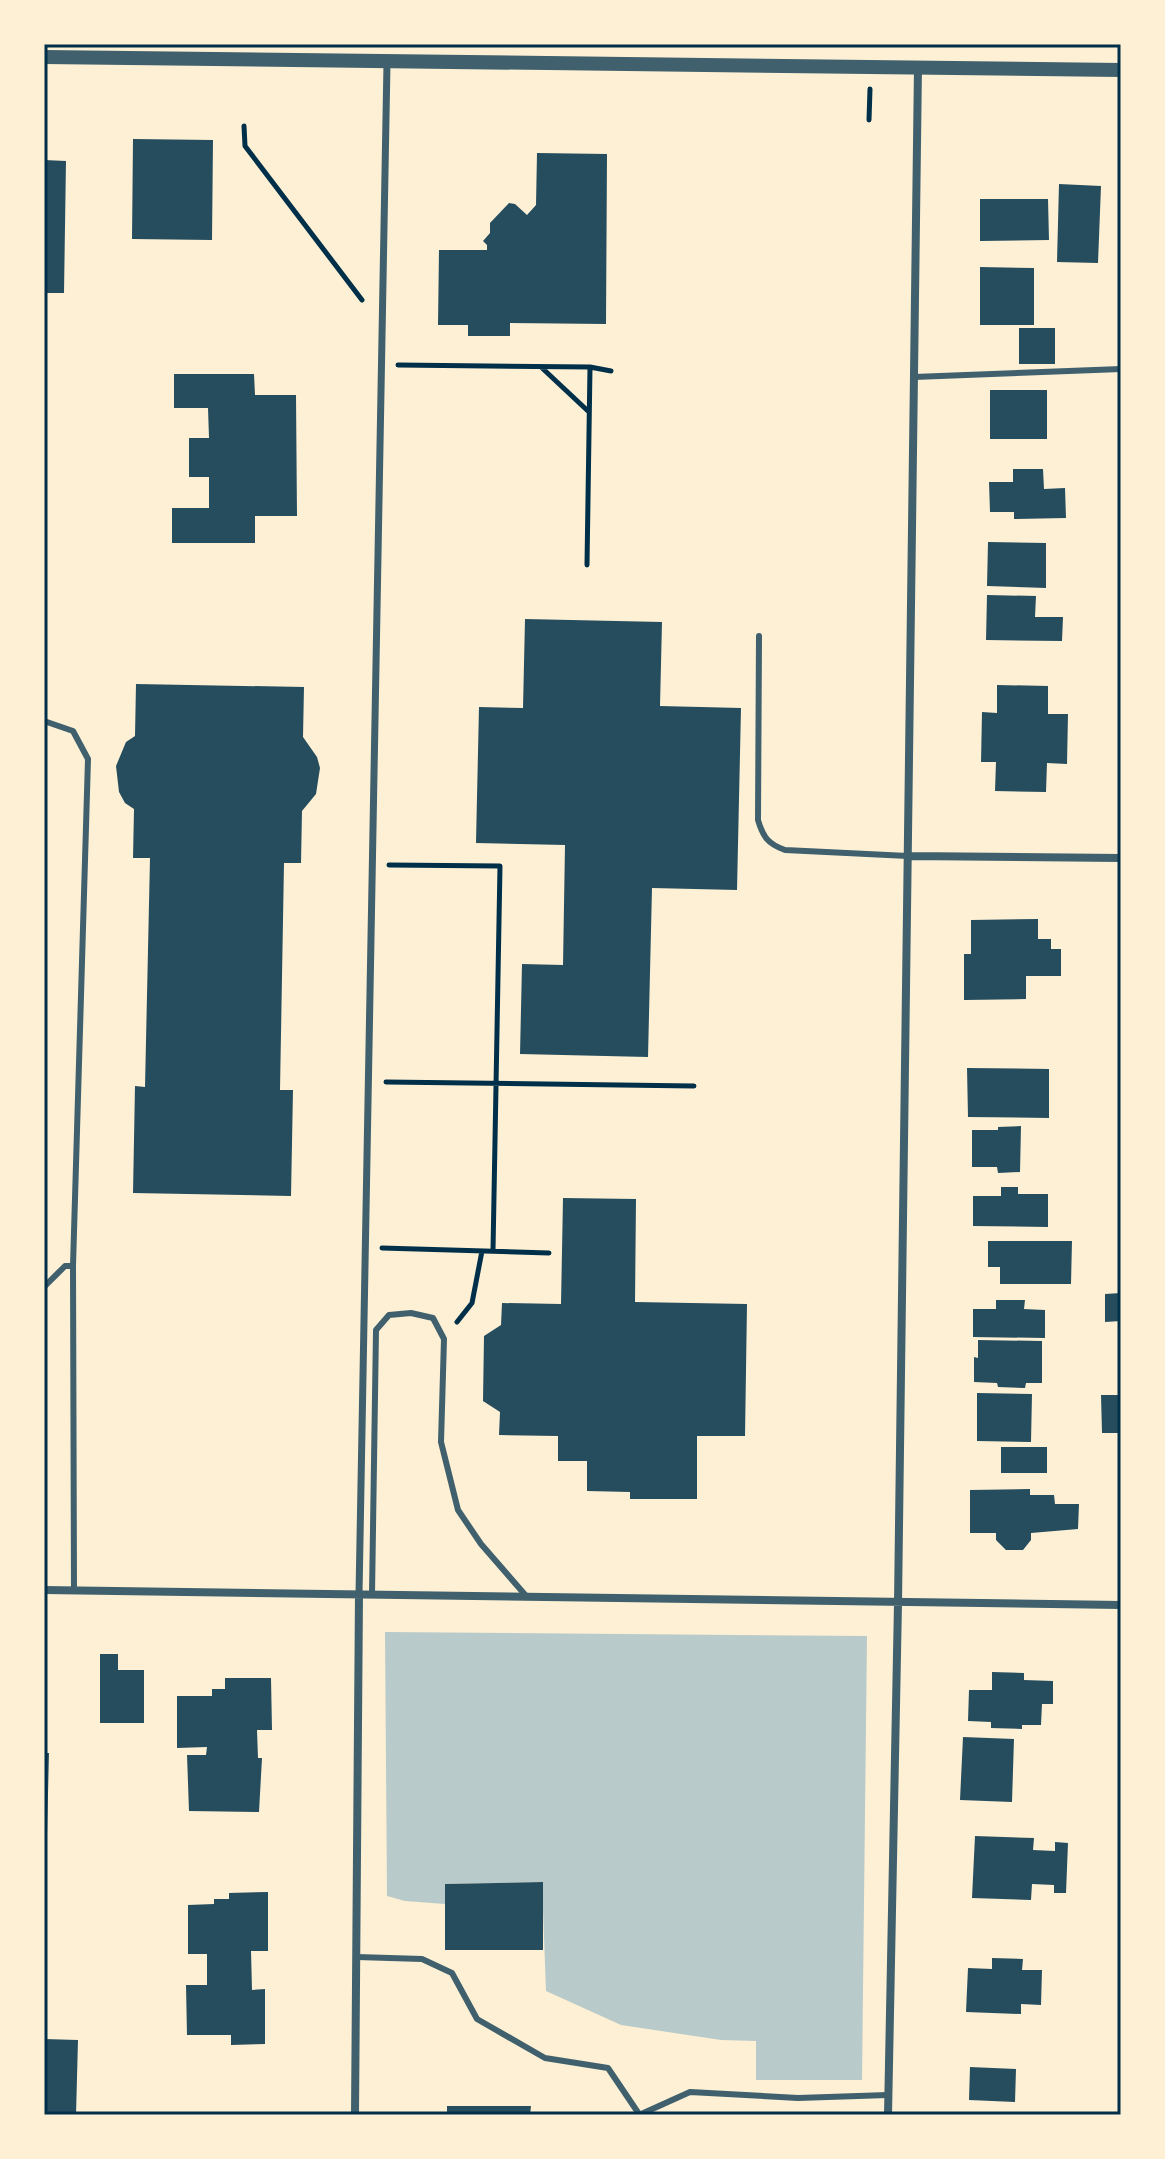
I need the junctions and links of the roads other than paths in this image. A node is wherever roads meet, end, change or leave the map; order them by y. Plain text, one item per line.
1 (44, 57) edge
2 (387, 63) junction
3 (918, 67) junction
4 (1121, 70) edge
5 (1121, 369) edge
6 (914, 377) junction
7 (759, 636) dead end
8 (44, 721) edge
9 (908, 856) junction
10 (1121, 858) edge
11 (73, 1266) junction
12 (44, 1287) edge
13 (44, 1590) edge
14 (74, 1590) junction
15 (359, 1594) junction
16 (372, 1595) junction
17 (527, 1597) junction
18 (898, 1603) junction
19 (1121, 1605) edge
20 (357, 1957) junction
21 (888, 2095) junction
22 (639, 2114) edge
23 (355, 2115) edge
24 (888, 2115) edge

1 - 2 street
2 - 3 street
2 - 15 street
3 - 4 street
3 - 6 street
5 - 6 lane
6 - 9 street
7 - 9 lane
8 - 11 lane
9 - 10 street
9 - 18 street
11 - 12 lane
11 - 14 lane
13 - 14 street
14 - 15 street
15 - 16 street
15 - 20 street
16 - 17 street
16 - 17 lane
17 - 18 street
18 - 19 street
18 - 21 street
20 - 22 lane
20 - 23 street
21 - 22 lane
21 - 24 street

